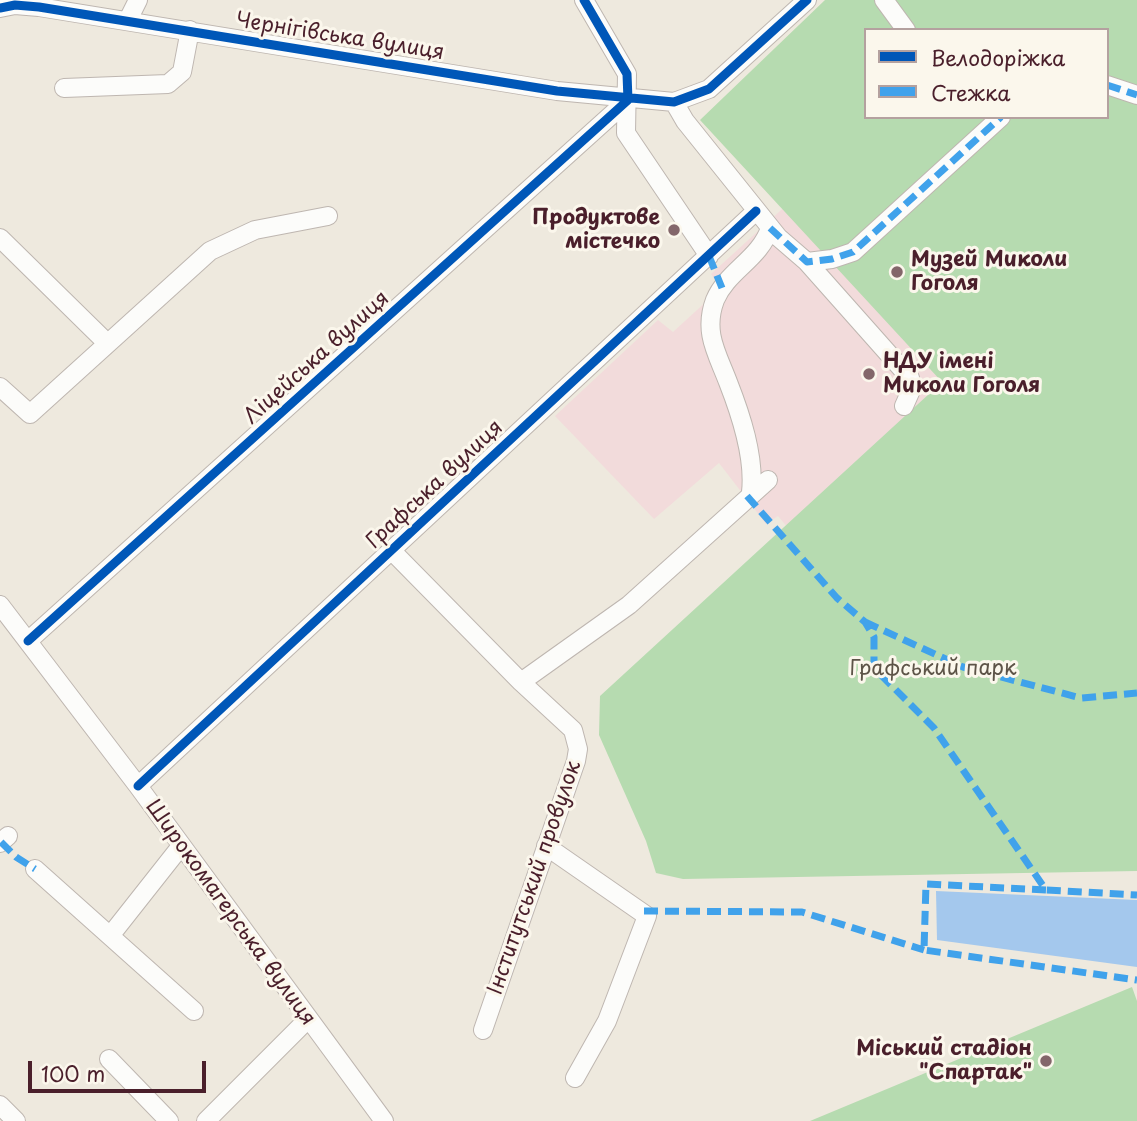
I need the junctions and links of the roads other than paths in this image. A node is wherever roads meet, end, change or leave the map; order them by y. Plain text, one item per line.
1 (138, 0) edge
2 (584, 0) edge
3 (807, 0) edge
4 (884, 0) edge
5 (0, 8) edge
6 (128, 20) junction
7 (905, 28) edge
8 (190, 30) junction
9 (1109, 86) edge
10 (64, 88) dead end
11 (1137, 95) edge
12 (628, 100) junction
13 (674, 102) junction
14 (973, 119) edge
15 (999, 119) edge
16 (983, 132) junction
17 (756, 211) junction
18 (328, 216) dead end
19 (770, 228) junction
20 (0, 238) edge
21 (709, 256) junction
22 (807, 262) junction
23 (106, 342) junction
24 (0, 387) edge
25 (904, 406) dead end
26 (768, 480) dead end
27 (751, 492) junction
28 (391, 550) junction
29 (0, 605) edge
30 (28, 641) junction
31 (521, 682) junction
32 (138, 786) junction
33 (181, 846) junction
34 (546, 846) junction
35 (35, 869) dead end
36 (110, 936) junction
37 (194, 1011) dead end
38 (308, 1019) junction
39 (484, 1030) dead end
40 (108, 1059) dead end
41 (575, 1078) dead end
42 (0, 1105) edge
43 (16, 1121) edge
44 (169, 1121) edge
45 (206, 1121) edge
46 (384, 1121) edge

1 - 6 street
2 - 12 street
3 - 13 street
4 - 7 street
5 - 6 street, Чернігівська вулиця
6 - 8 street, Чернігівська вулиця
8 - 10 street
8 - 12 street, Чернігівська вулиця
9 - 11 street
12 - 13 street, Чернігівська вулиця
12 - 21 street
12 - 30 street, Ліцейська вулиця
13 - 17 street
14 - 16 street
15 - 16 street
16 - 22 street
17 - 19 street
17 - 21 street, Графська вулиця
18 - 23 street
19 - 22 street
19 - 27 street
20 - 23 street
21 - 28 street, Графська вулиця
22 - 25 street
23 - 24 street
26 - 27 street
27 - 31 street
28 - 31 street, Інститутський провулок
28 - 32 street, Графська вулиця
29 - 30 street, Широкомагерська вулиця
30 - 32 street, Широкомагерська вулиця
31 - 34 street, Інститутський провулок
32 - 33 street, Широкомагерська вулиця
33 - 36 street
33 - 38 street, Широкомагерська вулиця
34 - 39 street, Інститутський провулок
34 - 41 street
35 - 36 street
36 - 37 street
38 - 45 street
38 - 46 street, Широкомагерська вулиця
40 - 44 street
42 - 43 street

